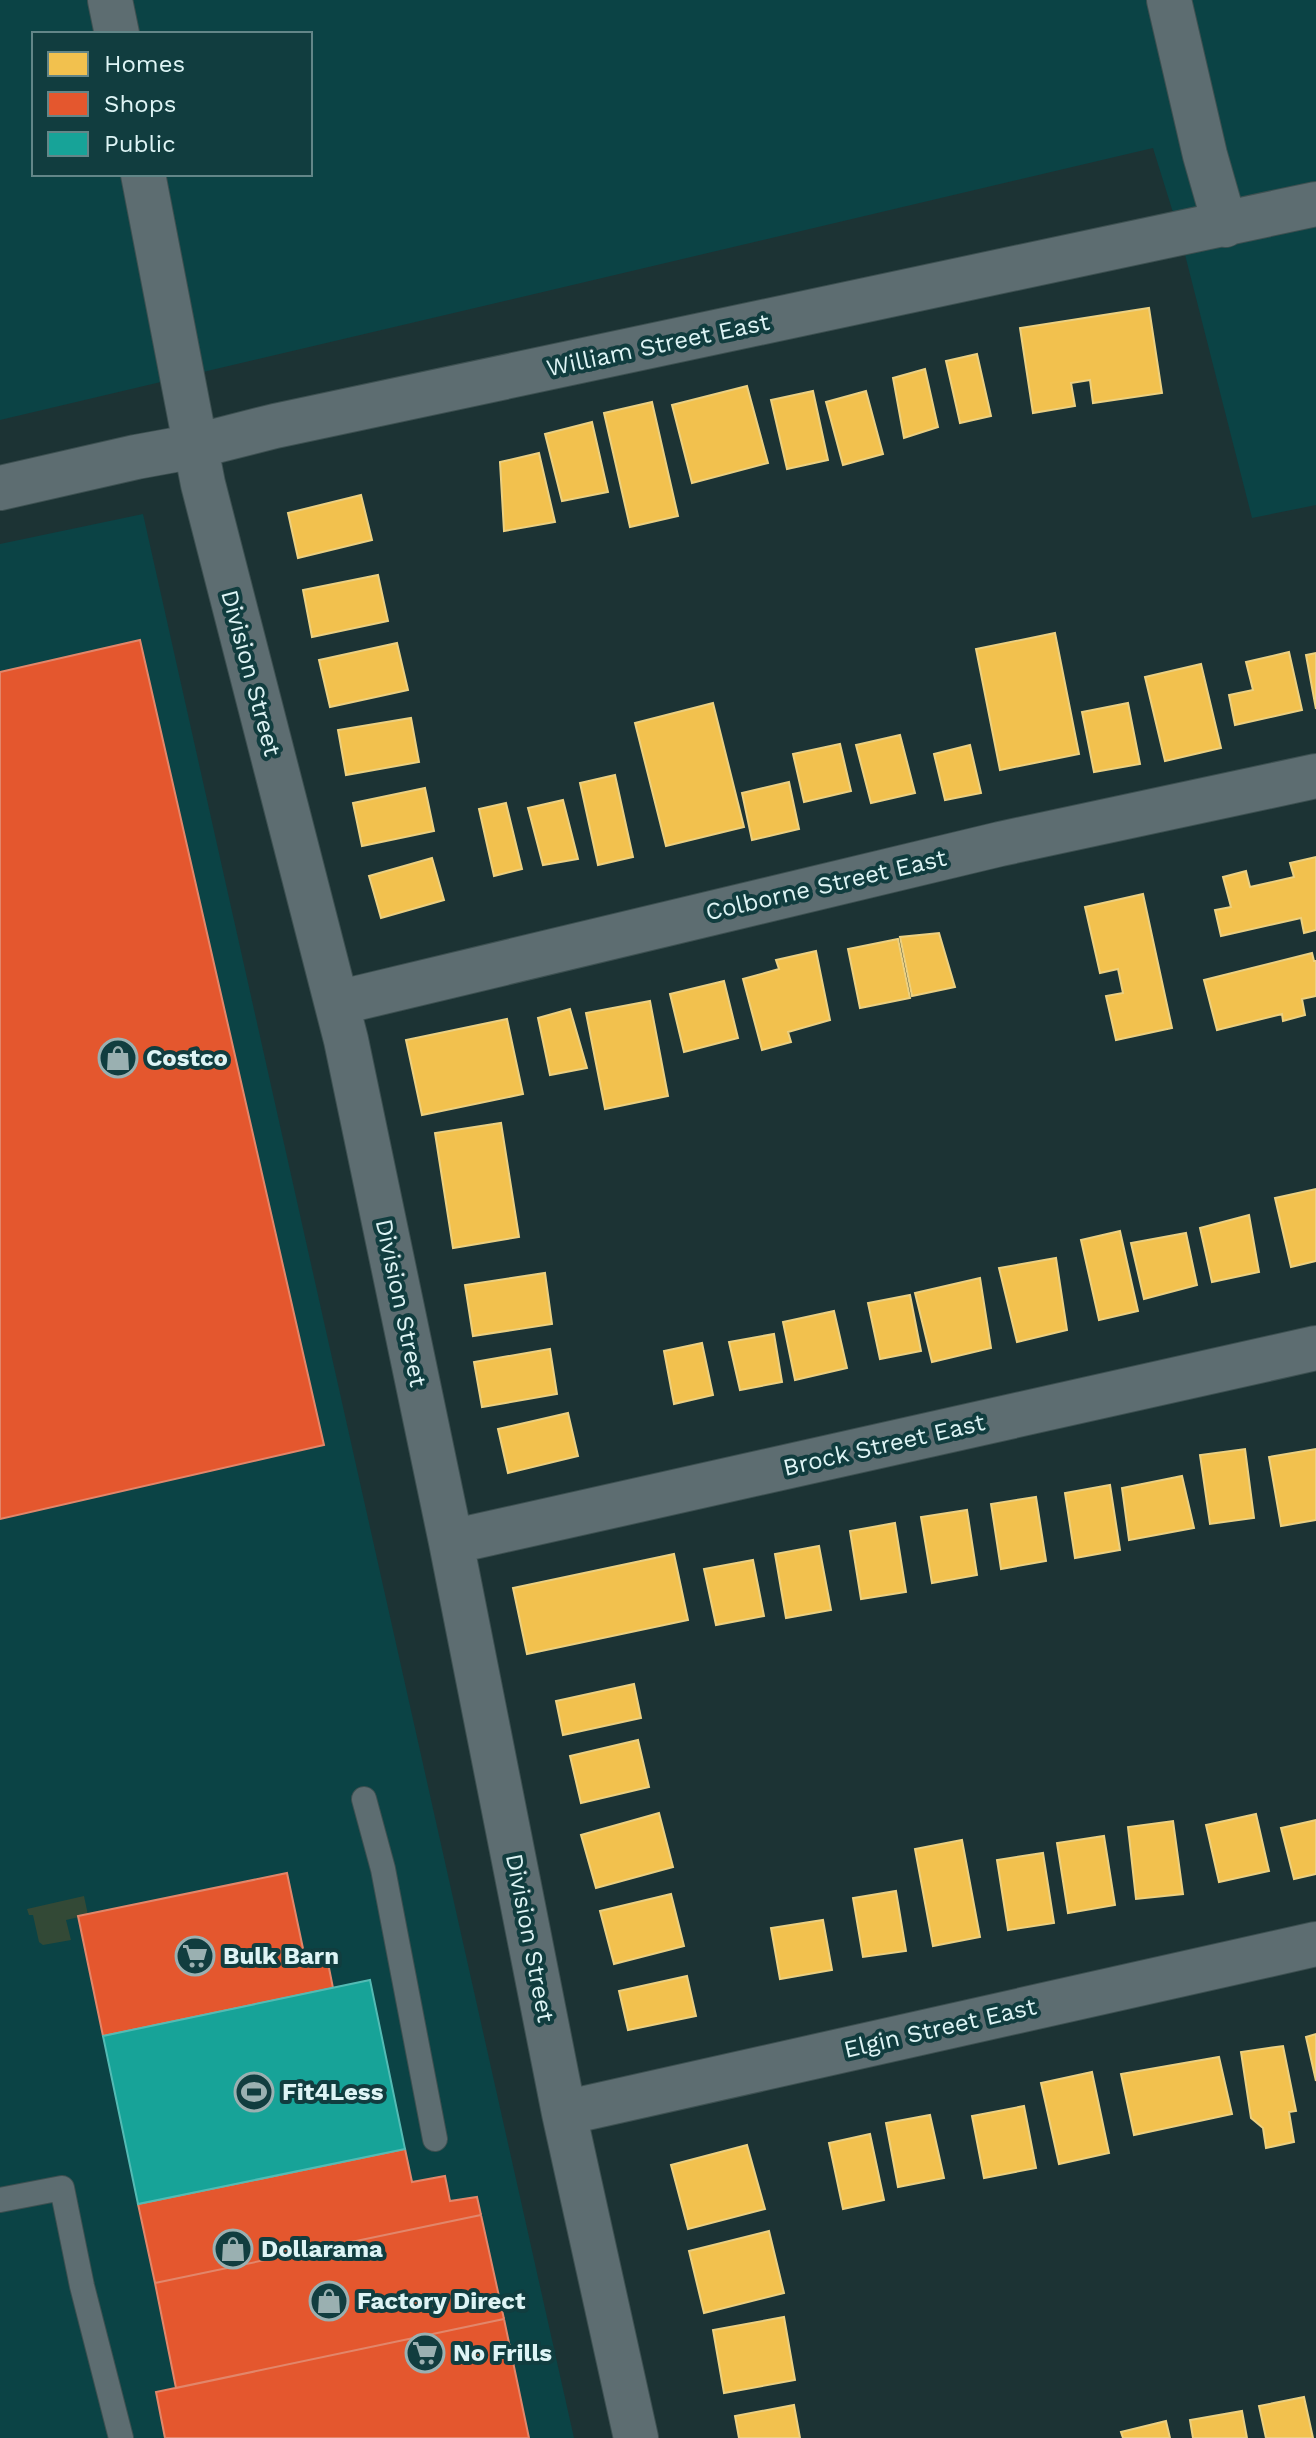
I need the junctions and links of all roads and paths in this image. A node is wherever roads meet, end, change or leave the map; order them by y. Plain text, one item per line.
1 (110, 0) edge
2 (1169, 0) edge
3 (117, 32) edge
4 (143, 176) edge
5 (1316, 204) edge
6 (1225, 225) junction
7 (196, 446) junction
8 (0, 488) edge
9 (1316, 776) edge
10 (337, 1003) junction
11 (1316, 1348) edge
12 (451, 1542) junction
13 (364, 1799) dead end
14 (1316, 1944) edge
15 (564, 2113) junction
16 (435, 2139) dead end
17 (0, 2200) edge
18 (121, 2438) edge
19 (636, 2438) edge

1 - 3 street
2 - 6 street
4 - 7 street, Division Street
5 - 6 street, William Street East
6 - 7 street, William Street East
7 - 8 street, William Street East
7 - 10 street, Division Street
9 - 10 street, Colborne Street East
10 - 12 street, Division Street
11 - 12 street, Brock Street East
12 - 15 street, Division Street
13 - 16 lane
14 - 15 street, Elgin Street East
15 - 19 street, Division Street
17 - 18 lane

